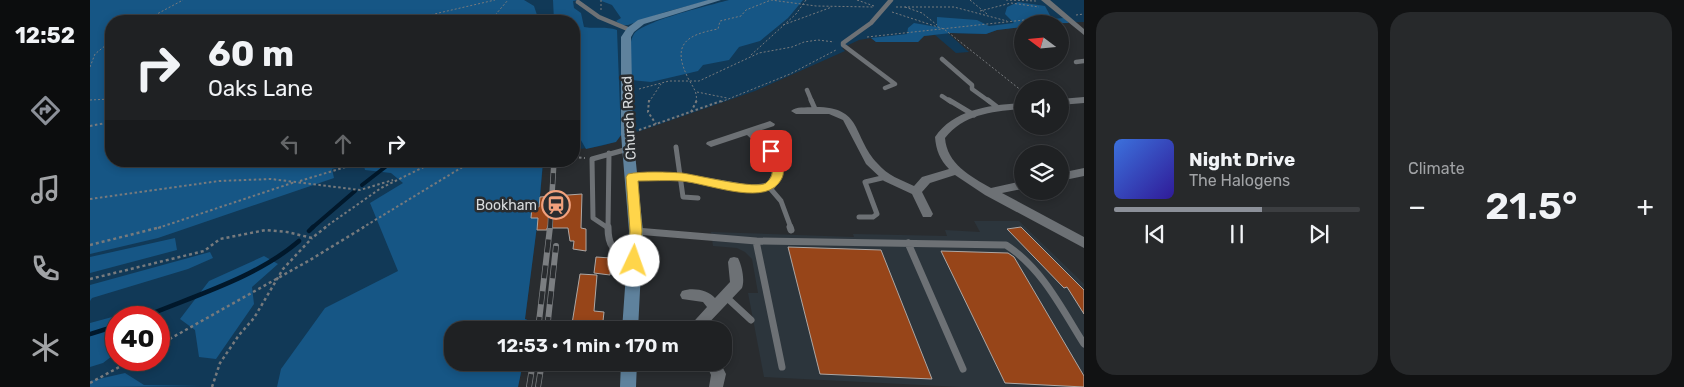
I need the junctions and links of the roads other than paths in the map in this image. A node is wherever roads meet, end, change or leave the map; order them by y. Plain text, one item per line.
1 (718, 0) edge
2 (892, 0) edge
3 (1046, 1) edge
4 (578, 2) dead end
5 (630, 30) junction
6 (1084, 33) edge
7 (942, 59) dead end
8 (1076, 62) dead end
9 (1084, 62) edge
10 (885, 88) dead end
11 (807, 90) dead end
12 (942, 96) dead end
13 (1084, 100) edge
14 (1069, 101) edge
15 (1014, 106) edge
16 (997, 107) junction
17 (796, 111) dead end
18 (816, 111) junction
19 (974, 115) junction
20 (770, 124) dead end
21 (749, 132) junction
22 (711, 144) dead end
23 (676, 147) dead end
24 (630, 148) junction
25 (609, 153) junction
26 (955, 170) junction
27 (1084, 172) edge
28 (1069, 175) edge
29 (632, 177) junction
30 (681, 177) junction
31 (886, 177) junction
32 (769, 187) junction
33 (1014, 187) edge
34 (916, 191) junction
35 (989, 192) junction
36 (698, 198) dead end
37 (926, 214) dead end
38 (859, 217) dead end
39 (608, 228) junction
40 (791, 230) dead end
41 (636, 231) junction
42 (756, 241) junction
43 (908, 243) junction
44 (1084, 243) edge
45 (634, 261) junction
46 (734, 262) dead end
47 (687, 296) dead end
48 (725, 296) junction
49 (714, 306) junction
50 (752, 320) dead end
51 (631, 321) edge
52 (701, 321) edge
53 (1084, 344) edge
54 (782, 367) dead end
55 (963, 369) dead end
56 (629, 371) edge
57 (717, 371) edge
58 (628, 387) edge
59 (716, 387) edge

1 - 5 street
2 - 10 lane
3 - 6 street
4 - 5 lane
5 - 24 street, Church Road
7 - 16 lane
8 - 9 lane
11 - 18 lane
12 - 19 lane
13 - 14 street
15 - 16 street
16 - 19 street
17 - 18 street
18 - 31 street
19 - 26 street
20 - 21 street
21 - 22 street
21 - 32 street
23 - 30 lane
24 - 25 lane
24 - 29 street, Church Road
25 - 39 lane
25 - 39 lane
26 - 34 street
26 - 35 street
27 - 28 street
29 - 30 street
29 - 41 street, Church Road
30 - 32 street
30 - 36 lane
31 - 34 street
31 - 38 lane
32 - 40 lane
33 - 35 street
34 - 37 street
35 - 44 street
39 - 45 lane
41 - 42 lane
41 - 45 street, Church Road
42 - 43 lane
42 - 54 lane
43 - 53 lane
43 - 55 lane
45 - 51 street, Church Road
46 - 48 street
47 - 49 street
48 - 49 street
48 - 50 lane
49 - 52 street
56 - 58 street
57 - 59 street

